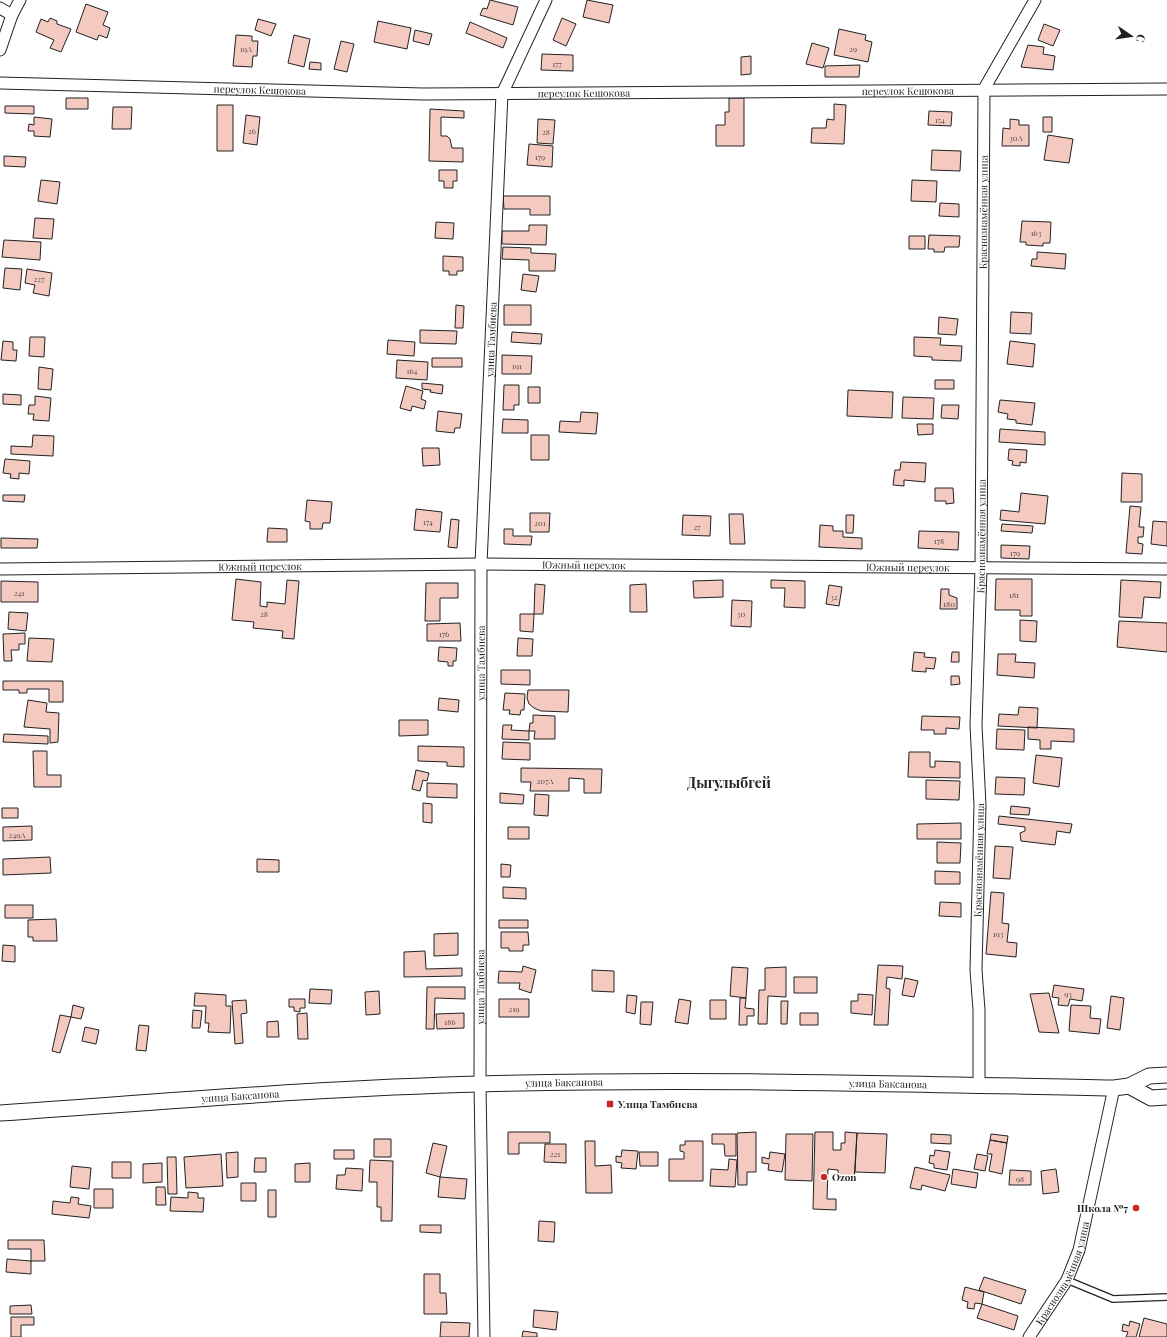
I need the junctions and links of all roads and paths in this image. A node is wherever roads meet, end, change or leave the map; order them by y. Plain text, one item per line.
1 (20, 0) edge
2 (546, 0) edge
3 (1035, 0) edge
4 (0, 8) edge
5 (12, 15) junction
6 (0, 50) edge
7 (0, 83) edge
8 (984, 89) junction
9 (1167, 89) edge
10 (502, 94) junction
11 (481, 564) junction
12 (981, 568) junction
13 (0, 569) edge
14 (1167, 569) edge
15 (1167, 1075) edge
16 (480, 1084) junction
17 (979, 1085) junction
18 (1122, 1087) junction
19 (1167, 1096) edge
20 (0, 1113) edge
21 (1067, 1280) junction
22 (1167, 1297) edge
23 (484, 1337) edge
24 (1030, 1337) edge

1 - 5 street
2 - 10 street, улица Тамбиева
3 - 8 street, Краснознамённая улица
4 - 5 street
5 - 6 street
7 - 10 street, переулок Кешокова
8 - 9 street, переулок Кешокова
8 - 10 street, переулок Кешокова
8 - 12 street, Краснознамённая улица
10 - 11 street, улица Тамбиева
11 - 12 street, Южный переулок
11 - 13 street, Южный переулок
11 - 16 street, улица Тамбиева
12 - 14 street, Южный переулок
12 - 17 street, Краснознамённая улица
15 - 18 main road, улица Баксанова
16 - 17 main road, улица Баксанова
16 - 20 main road, улица Баксанова
16 - 23 street, улица Тамбиева
17 - 18 main road, улица Баксанова
18 - 19 main road, улица Баксанова
18 - 21 street, Краснознамённая улица
21 - 22 lane
21 - 24 street, Краснознамённая улица

